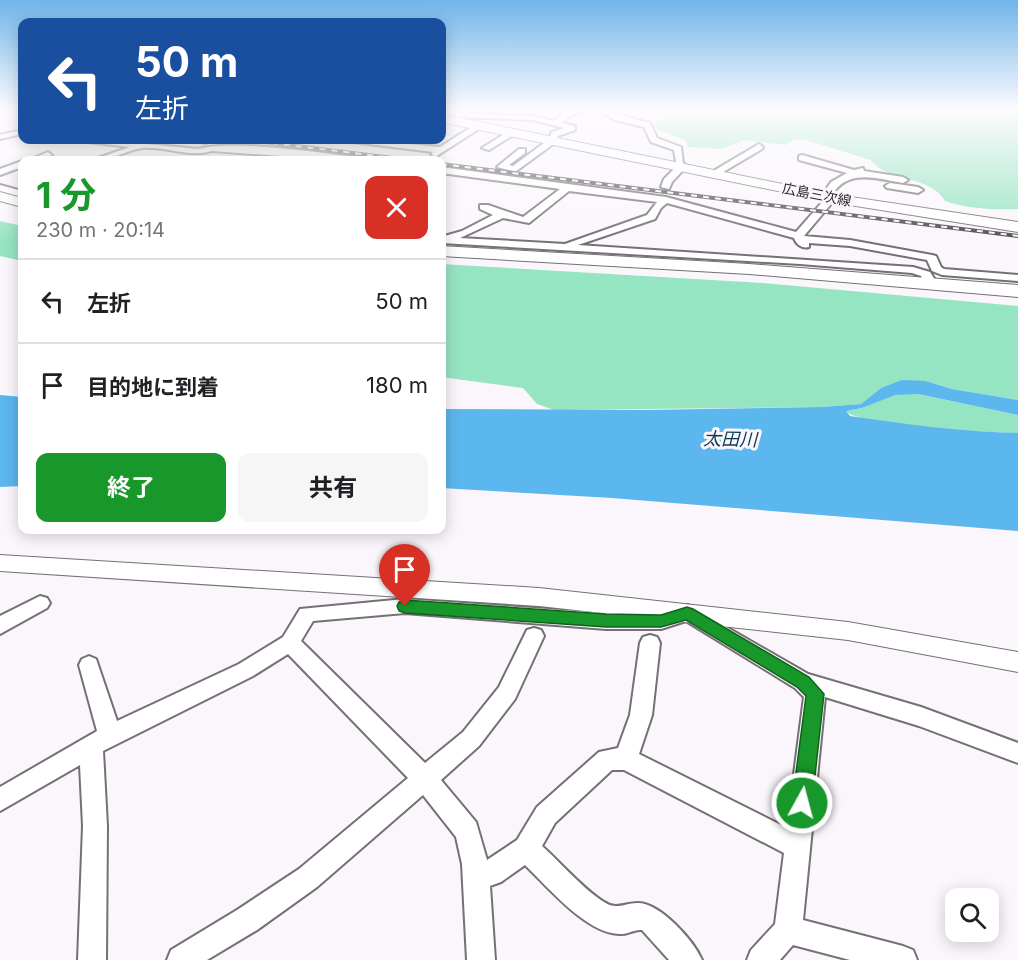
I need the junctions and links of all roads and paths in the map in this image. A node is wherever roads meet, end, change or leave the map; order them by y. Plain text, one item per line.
1 (286, 154) edge
2 (518, 154) edge
3 (534, 154) edge
4 (625, 154) edge
5 (679, 154) edge
6 (747, 154) edge
7 (829, 154) edge
8 (48, 155) dead end
9 (45, 156) edge
10 (305, 156) edge
11 (802, 158) dead end
12 (812, 161) junction
13 (18, 165) edge
14 (681, 165) junction
15 (871, 165) dead end
16 (446, 171) edge
17 (0, 172) edge
18 (715, 173) junction
19 (856, 173) junction
20 (844, 179) junction
21 (903, 180) dead end
22 (568, 187) junction
23 (666, 187) dead end
24 (0, 188) edge
25 (918, 190) dead end
26 (18, 193) edge
27 (0, 196) edge
28 (829, 197) junction
29 (666, 200) junction
30 (0, 202) edge
31 (18, 202) edge
32 (18, 207) edge
33 (484, 207) dead end
34 (501, 214) junction
35 (1018, 227) edge
36 (799, 238) junction
37 (446, 243) edge
38 (446, 245) edge
39 (446, 245) edge
40 (564, 248) junction
41 (830, 264) junction
42 (1018, 278) edge
43 (930, 280) junction
44 (1018, 286) edge
45 (1018, 291) edge
46 (0, 564) edge
47 (40, 603) dead end
48 (687, 613) junction
49 (0, 626) edge
50 (534, 636) dead end
51 (650, 643) dead end
52 (290, 644) junction
53 (1018, 662) edge
54 (89, 665) dead end
55 (803, 682) junction
56 (100, 741) junction
57 (1018, 753) edge
58 (626, 759) junction
59 (426, 780) junction
60 (0, 800) edge
61 (797, 846) junction
62 (526, 849) junction
63 (476, 874) junction
64 (788, 930) junction
65 (92, 960) edge
66 (181, 960) edge
67 (481, 960) edge
68 (688, 960) edge
69 (761, 960) edge
70 (903, 960) edge

1 - 10 street
2 - 3 street
4 - 14 main road, 広島三次線
5 - 14 street
6 - 18 street
7 - 12 street
8 - 9 street
11 - 12 street
12 - 19 street
13 - 17 street
14 - 18 main road, 広島三次線
14 - 23 street
15 - 19 street
16 - 22 street
18 - 28 main road, 広島三次線
19 - 20 street
19 - 21 street
20 - 25 street
20 - 28 street
22 - 29 street
22 - 34 street
24 - 26 street
27 - 31 main road
28 - 35 main road, 広島三次線
28 - 36 street
29 - 36 street
29 - 40 street
30 - 32 main road
33 - 34 street
34 - 37 street
36 - 41 street
36 - 42 street
38 - 40 street
39 - 43 main road
40 - 41 street
41 - 43 street
43 - 44 main road
43 - 45 main road
46 - 48 street
47 - 49 street
48 - 52 street
48 - 53 street
48 - 55 street
50 - 59 street
51 - 58 street
52 - 56 street
52 - 59 street
54 - 56 street
55 - 57 street
55 - 61 street
56 - 60 street
56 - 65 street
58 - 61 street
58 - 62 street
59 - 63 street
59 - 66 street
61 - 64 street
62 - 63 street
62 - 68 street
63 - 67 street
64 - 69 street
64 - 70 street

